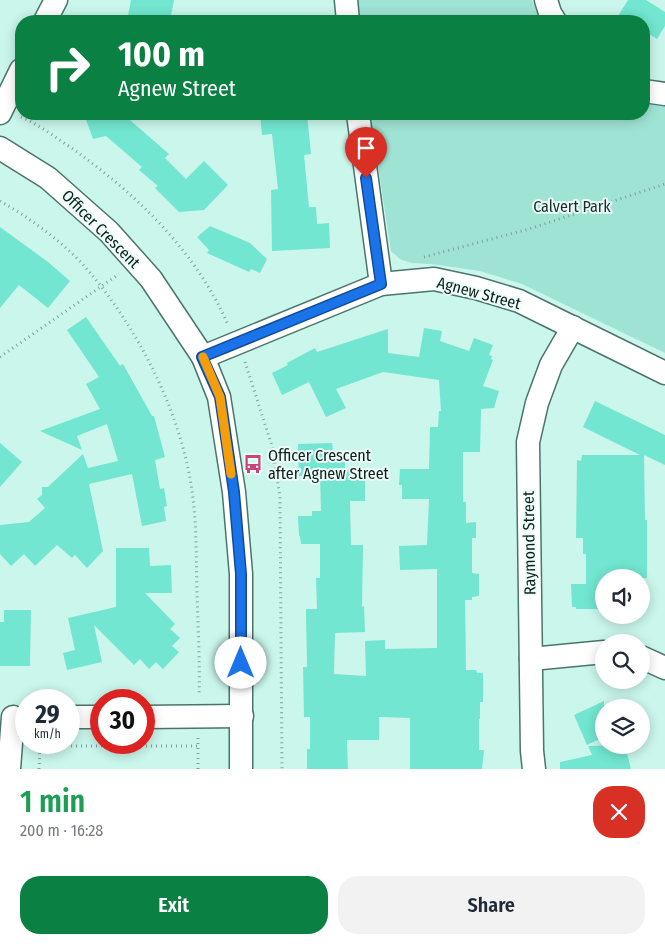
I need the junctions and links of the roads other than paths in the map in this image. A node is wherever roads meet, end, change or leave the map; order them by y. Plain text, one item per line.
1 (56, 0) edge
2 (346, 0) edge
3 (546, 0) edge
4 (48, 15) edge
5 (347, 15) edge
6 (551, 15) edge
7 (15, 82) edge
8 (650, 92) edge
9 (665, 94) edge
10 (0, 112) edge
11 (359, 120) edge
12 (0, 148) edge
13 (381, 284) junction
14 (574, 327) junction
15 (202, 357) junction
16 (665, 373) edge
17 (595, 653) edge
18 (531, 659) junction
19 (650, 661) edge
20 (665, 668) edge
21 (242, 716) junction
22 (13, 717) edge
23 (155, 717) edge
24 (9, 769) edge
25 (242, 769) edge
26 (534, 769) edge

1 - 4 street
2 - 5 street
3 - 6 street
7 - 10 street
8 - 9 street
11 - 13 street
12 - 15 street, Officer Crescent
13 - 14 street, Agnew Street
13 - 15 street, Agnew Street
14 - 16 street, Agnew Street
14 - 18 street, Raymond Street
15 - 21 street, Officer Crescent
17 - 18 street
18 - 26 street, Raymond Street
19 - 20 street
21 - 23 street
21 - 25 street, Officer Crescent
22 - 24 street

